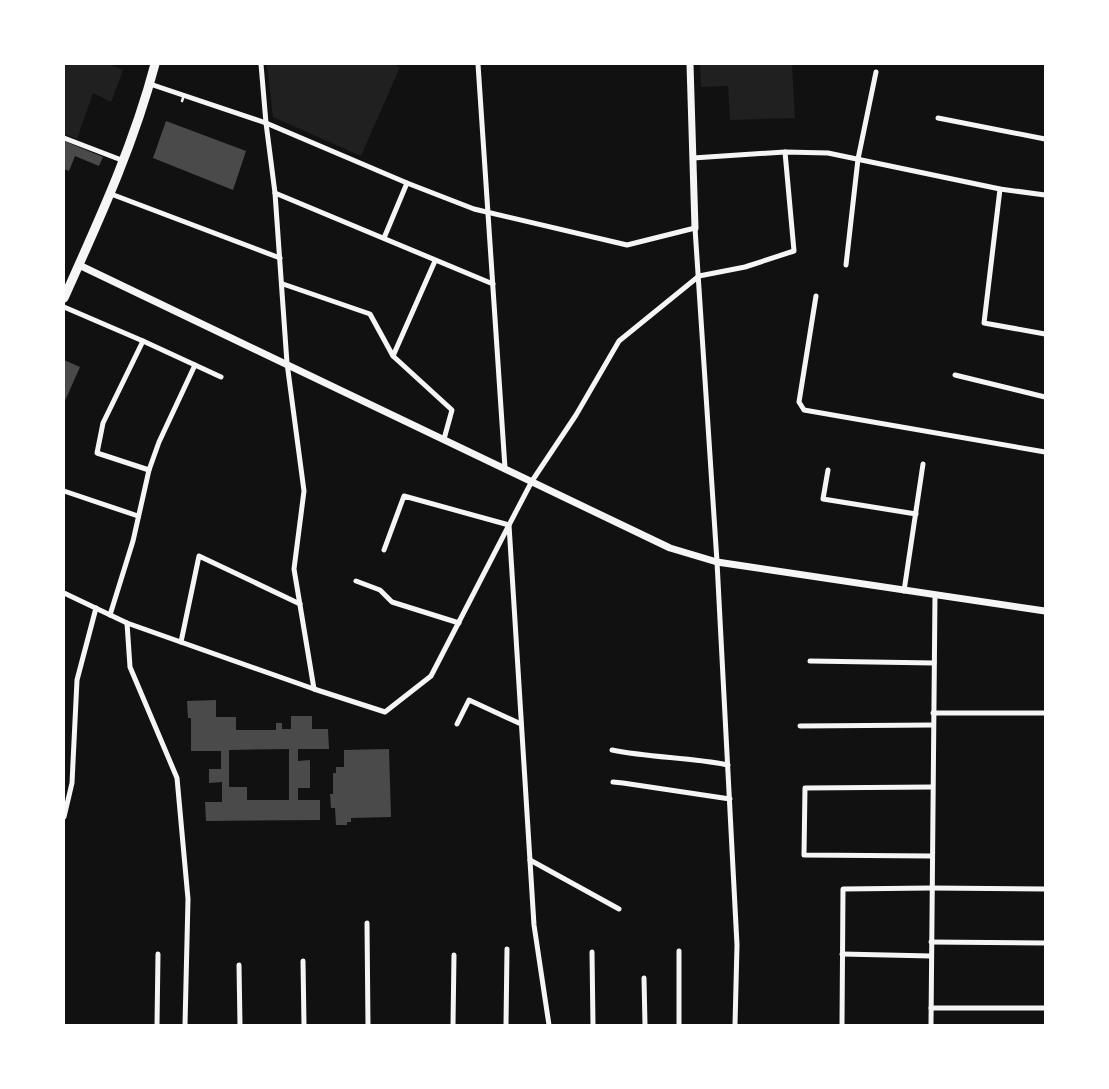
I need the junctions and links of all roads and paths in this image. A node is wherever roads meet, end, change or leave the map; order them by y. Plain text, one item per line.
1 (155, 64) edge
2 (261, 64) edge
3 (478, 64) edge
4 (690, 64) edge
5 (876, 72) dead end
6 (150, 84) junction
7 (938, 118) dead end
8 (266, 123) junction
9 (64, 138) edge
10 (1045, 140) edge
11 (785, 152) junction
12 (693, 158) junction
13 (858, 159) junction
14 (124, 161) junction
15 (407, 183) junction
16 (1000, 189) junction
17 (275, 193) junction
18 (110, 194) junction
19 (1045, 195) edge
20 (487, 212) junction
21 (695, 228) junction
22 (384, 238) junction
23 (280, 258) junction
24 (435, 261) junction
25 (79, 265) junction
26 (846, 265) dead end
27 (699, 276) junction
28 (283, 284) junction
29 (493, 284) junction
30 (816, 296) dead end
31 (64, 298) edge
32 (64, 307) edge
33 (1045, 334) edge
34 (143, 341) junction
35 (393, 356) junction
36 (287, 363) junction
37 (195, 365) junction
38 (955, 375) dead end
39 (221, 378) dead end
40 (1045, 397) edge
41 (444, 439) junction
42 (1045, 452) edge
43 (924, 464) dead end
44 (505, 468) junction
45 (149, 470) junction
46 (828, 470) dead end
47 (532, 481) junction
48 (64, 491) edge
49 (916, 514) junction
50 (138, 516) junction
51 (509, 525) junction
52 (384, 550) dead end
53 (717, 562) junction
54 (356, 581) dead end
55 (904, 590) junction
56 (64, 593) edge
57 (935, 595) junction
58 (300, 604) junction
59 (96, 608) junction
60 (1045, 611) edge
61 (110, 615) junction
62 (127, 623) junction
63 (459, 623) junction
64 (181, 642) junction
65 (810, 661) dead end
66 (934, 663) junction
67 (314, 689) junction
68 (933, 713) junction
69 (1045, 713) edge
70 (457, 724) dead end
71 (521, 724) junction
72 (933, 724) junction
73 (800, 726) dead end
74 (612, 750) dead end
75 (728, 765) junction
76 (613, 782) dead end
77 (932, 787) junction
78 (730, 799) junction
79 (64, 817) edge
80 (932, 856) junction
81 (530, 860) junction
82 (931, 888) junction
83 (1045, 889) edge
84 (619, 909) dead end
85 (367, 923) dead end
86 (931, 942) junction
87 (1045, 943) edge
88 (507, 949) dead end
89 (679, 951) dead end
90 (592, 952) dead end
91 (158, 954) dead end
92 (842, 954) junction
93 (454, 955) dead end
94 (931, 956) junction
95 (303, 961) dead end
96 (239, 965) dead end
97 (644, 978) dead end
98 (931, 1008) junction
99 (1045, 1008) edge
100 (157, 1025) edge
101 (185, 1025) edge
102 (240, 1025) edge
103 (304, 1025) edge
104 (368, 1025) edge
105 (453, 1025) edge
106 (506, 1025) edge
107 (549, 1025) edge
108 (593, 1025) edge
109 (645, 1025) edge
110 (679, 1025) edge
111 (735, 1025) edge
112 (842, 1025) edge
113 (931, 1025) edge

1 - 6 main road
2 - 8 street
3 - 20 street
4 - 12 street
5 - 13 street
6 - 8 street
6 - 14 main road
7 - 10 street
8 - 15 street
8 - 17 street
9 - 14 street
11 - 12 street
11 - 13 street
11 - 27 street
12 - 21 street
13 - 16 street
13 - 26 street
14 - 18 main road
15 - 20 street
15 - 22 street
16 - 19 street
16 - 33 street
17 - 22 street
17 - 23 street
18 - 23 street
18 - 25 main road
20 - 21 street
20 - 29 street
21 - 27 street
22 - 24 street
23 - 28 street
24 - 29 street
24 - 35 street
25 - 31 main road
25 - 36 street
27 - 47 street
27 - 53 street
28 - 35 street
28 - 36 street
29 - 44 street
30 - 42 street
32 - 34 street
34 - 37 street
34 - 45 street
35 - 41 street
36 - 41 street
36 - 58 street
37 - 39 street
37 - 45 street
38 - 40 street
41 - 44 street
43 - 49 street
44 - 47 street
45 - 50 street
46 - 49 street
47 - 51 street
47 - 53 street
48 - 50 street
49 - 55 street
50 - 61 street
51 - 52 street
51 - 63 street
51 - 71 street
53 - 55 street
53 - 75 street
54 - 63 street
55 - 57 street
56 - 59 street
57 - 60 street
57 - 66 street
58 - 64 street
58 - 67 street
59 - 61 street
59 - 79 street
61 - 62 street
62 - 64 street
62 - 101 street
63 - 67 street
64 - 67 street
65 - 66 street
66 - 68 street
68 - 69 street
68 - 72 street
70 - 71 street
71 - 81 street
72 - 73 street
72 - 77 street
74 - 75 street
75 - 78 street
76 - 78 street
77 - 80 street
77 - 80 street
78 - 111 street
80 - 82 street
81 - 84 street
81 - 107 street
82 - 83 street
82 - 86 street
82 - 92 street
85 - 104 street
86 - 87 street
86 - 94 street
88 - 106 street
89 - 110 street
90 - 108 street
91 - 100 street
92 - 94 street
92 - 112 street
93 - 105 street
94 - 98 street
95 - 103 street
96 - 102 street
97 - 109 street
98 - 99 street
98 - 113 street

